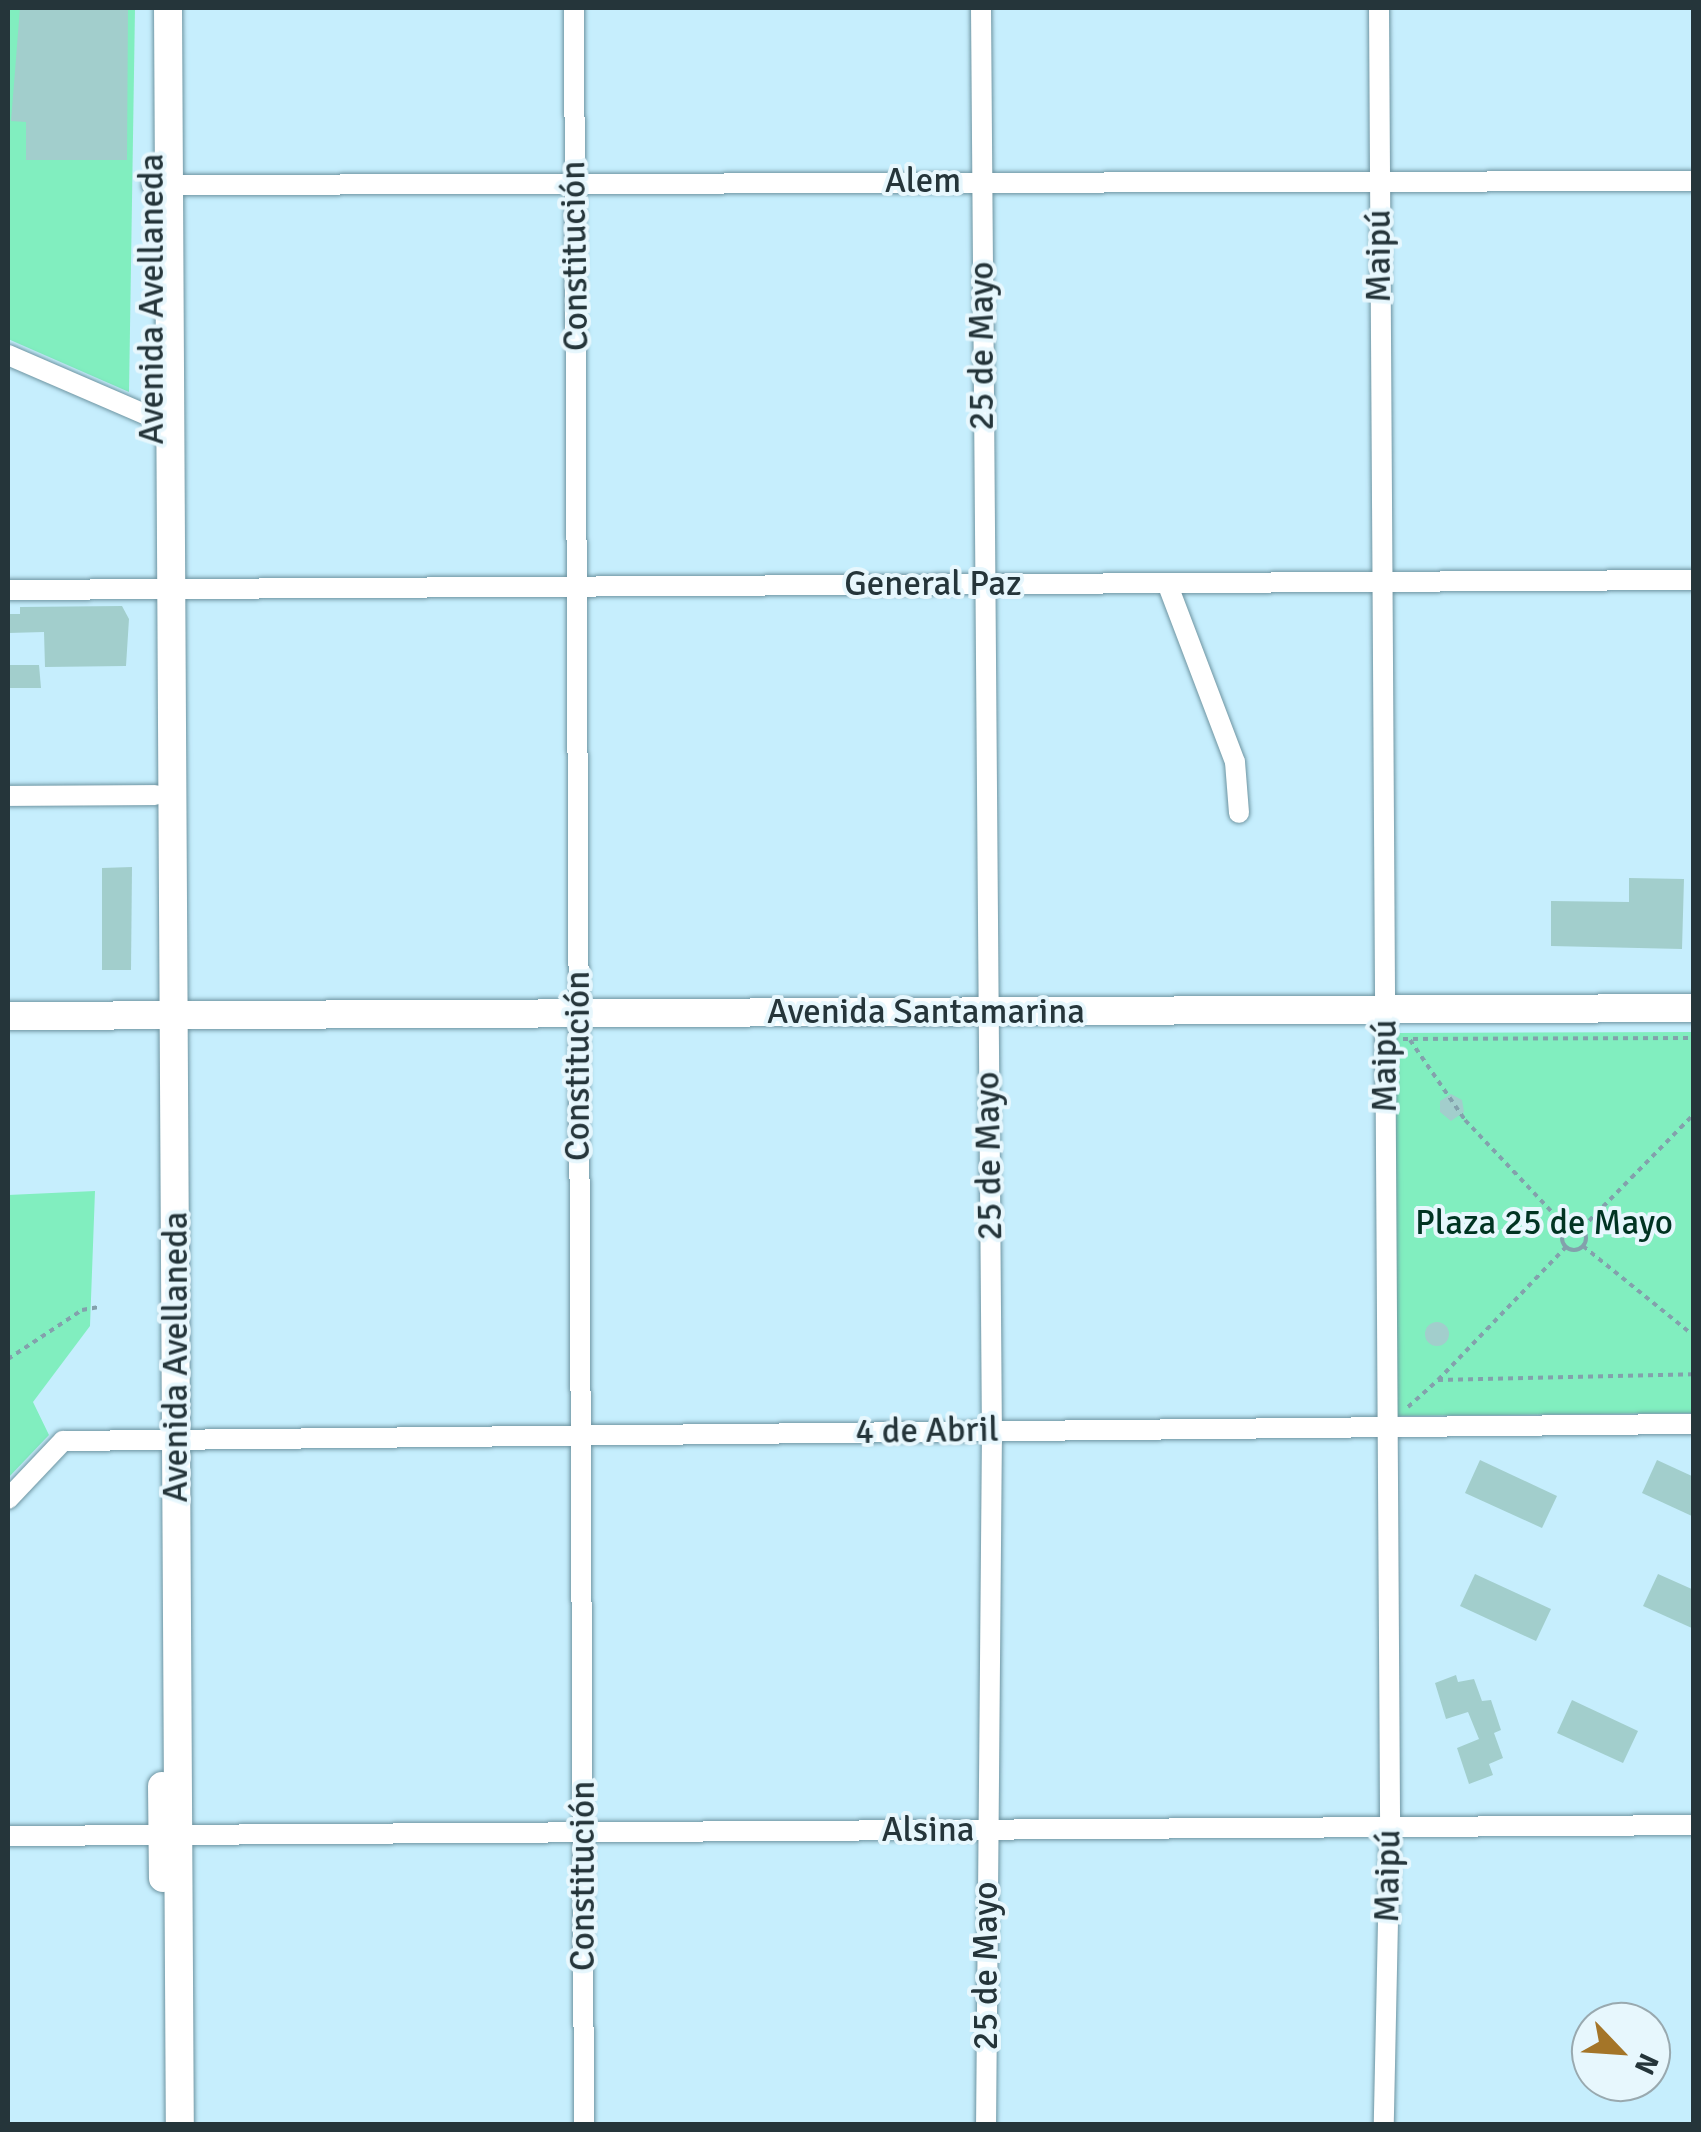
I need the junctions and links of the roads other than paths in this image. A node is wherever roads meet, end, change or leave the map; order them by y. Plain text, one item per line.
1 (152, 8) edge
2 (168, 8) edge
3 (574, 8) edge
4 (980, 8) edge
5 (1379, 8) edge
6 (981, 181) junction
7 (1694, 181) edge
8 (574, 183) junction
9 (1378, 184) junction
10 (160, 185) junction
11 (8, 354) edge
12 (151, 418) junction
13 (1694, 580) edge
14 (1382, 581) junction
15 (1167, 583) junction
16 (984, 584) junction
17 (579, 586) junction
18 (8, 590) edge
19 (163, 590) junction
20 (155, 795) junction
21 (8, 796) edge
22 (1239, 814) dead end
23 (1694, 1008) edge
24 (1385, 1010) junction
25 (987, 1012) junction
26 (577, 1013) junction
27 (166, 1015) junction
28 (8, 1016) edge
29 (1694, 1424) edge
30 (992, 1429) junction
31 (1386, 1430) junction
32 (580, 1436) junction
33 (168, 1438) junction
34 (8, 1499) edge
35 (1694, 1825) edge
36 (1390, 1826) junction
37 (985, 1830) junction
38 (582, 1832) junction
39 (172, 1834) junction
40 (8, 1836) edge
41 (164, 2124) edge
42 (180, 2124) edge
43 (584, 2124) edge
44 (986, 2124) edge
45 (1384, 2124) edge

1 - 10 main road, Avenida Avellaneda
2 - 10 main road, Avenida Avellaneda
3 - 8 street, Constitución
4 - 6 street, 25 de Mayo
5 - 9 street, Maipú
6 - 8 street, Alem
6 - 9 street, Alem
6 - 16 street, 25 de Mayo
7 - 9 street, Alem
8 - 10 street, Alem
8 - 17 street, Constitución
9 - 14 street, Maipú
10 - 12 main road, Avenida Avellaneda
10 - 19 main road, Avenida Avellaneda
11 - 12 street
12 - 19 main road, Avenida Avellaneda
13 - 14 street, General Paz
14 - 15 street, General Paz
14 - 24 street, Maipú
15 - 16 street, General Paz
15 - 22 street
16 - 17 street, General Paz
16 - 25 street, 25 de Mayo
17 - 19 street, General Paz
17 - 26 street, Constitución
18 - 19 street, General Paz
19 - 20 main road, Avenida Avellaneda
19 - 27 main road, Avenida Avellaneda
20 - 21 street
20 - 27 main road, Avenida Avellaneda
23 - 24 main road, Avenida Santamarina
24 - 25 main road, Avenida Santamarina
24 - 31 street, Maipú
25 - 26 main road, Avenida Santamarina
25 - 30 street, 25 de Mayo
26 - 27 main road, Avenida Santamarina
26 - 32 street, Constitución
27 - 28 main road, Avenida Santamarina
27 - 33 main road, Avenida Avellaneda
29 - 31 street, 4 de Abril
30 - 31 street, 4 de Abril
30 - 32 street, 4 de Abril
30 - 37 street, 25 de Mayo
31 - 36 street, Maipú
32 - 33 street, 4 de Abril
32 - 38 street, Constitución
33 - 34 street, 4 de Abril
33 - 39 main road, Avenida Avellaneda
35 - 36 street, Alsina
36 - 37 street, Alsina
36 - 45 street, Maipú
37 - 38 street, Alsina
37 - 44 street, 25 de Mayo
38 - 39 street, Alsina
38 - 43 street, Constitución
39 - 40 street, Alsina
39 - 41 main road, Avenida Avellaneda
39 - 42 main road, Avenida Avellaneda

